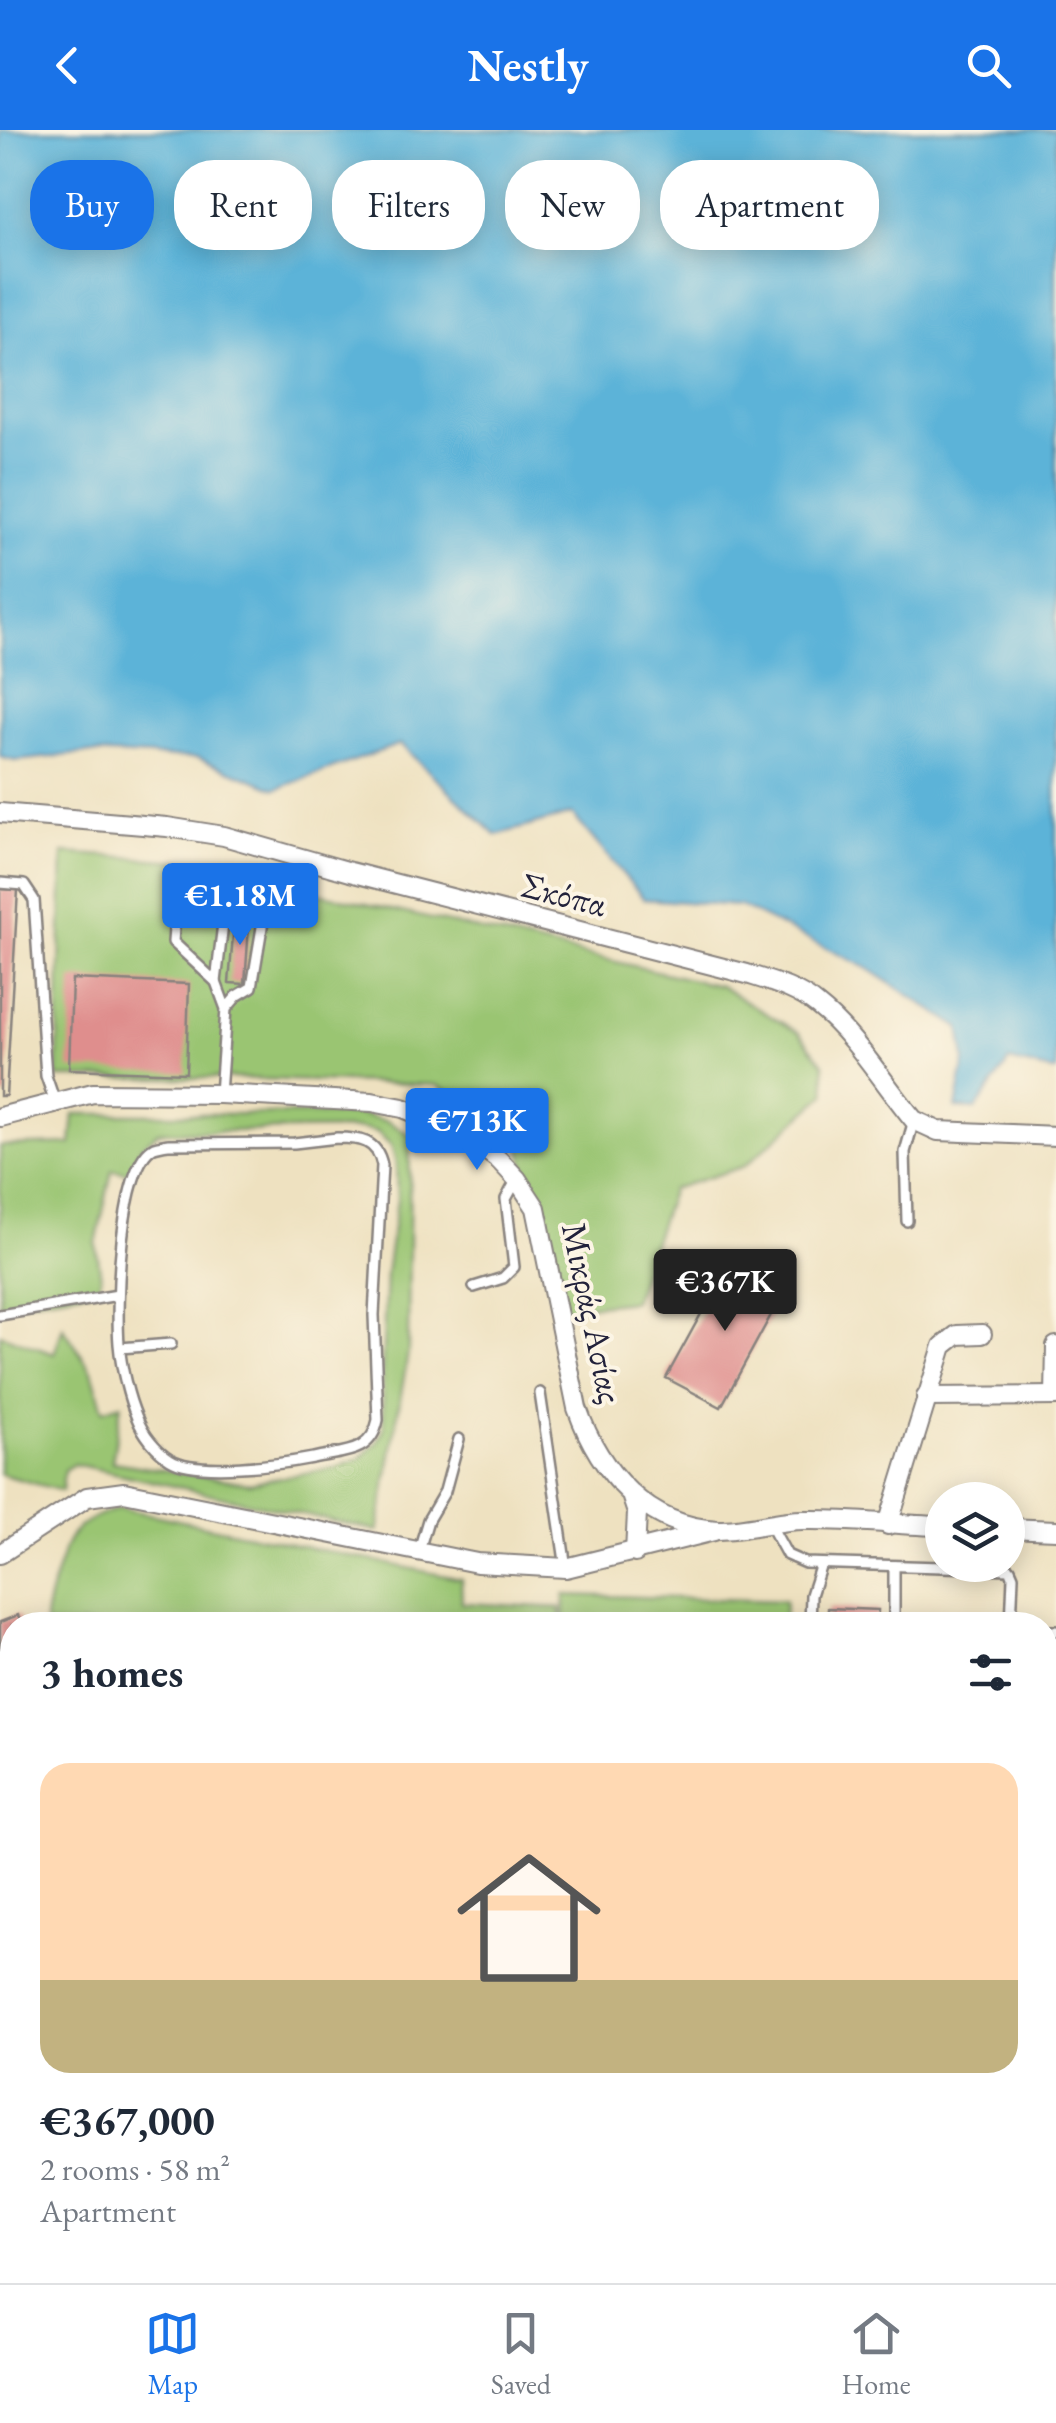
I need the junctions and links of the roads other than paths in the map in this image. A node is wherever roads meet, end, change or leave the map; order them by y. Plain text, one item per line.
1 (0, 812) edge
2 (0, 883) edge
3 (224, 915) junction
4 (216, 982) junction
5 (226, 1010) junction
6 (220, 1094) junction
7 (56, 1104) junction
8 (0, 1117) edge
9 (914, 1120) junction
10 (1056, 1136) edge
11 (517, 1179) junction
12 (907, 1221) dead end
13 (474, 1287) dead end
14 (118, 1295) junction
15 (0, 1315) edge
16 (982, 1334) dead end
17 (171, 1344) dead end
18 (1056, 1346) edge
19 (120, 1348) junction
20 (540, 1393) dead end
21 (1055, 1396) edge
22 (926, 1397) junction
23 (459, 1440) dead end
24 (632, 1498) junction
25 (769, 1522) junction
26 (888, 1524) junction
27 (925, 1525) edge
28 (1025, 1529) edge
29 (720, 1530) junction
30 (1056, 1530) edge
31 (419, 1550) junction
32 (635, 1552) junction
33 (0, 1554) edge
34 (821, 1564) junction
35 (894, 1566) junction
36 (566, 1568) junction
37 (810, 1612) edge
38 (894, 1612) edge
39 (1012, 1612) edge

1 - 9 street, Σκόπα
2 - 7 lane
3 - 4 lane
3 - 4 lane
3 - 5 lane
4 - 5 lane
5 - 6 lane
6 - 7 street, Μικράς Ασίας
6 - 11 street, Μικράς Ασίας
7 - 8 street, Μικράς Ασίας
9 - 10 street
9 - 12 lane
11 - 13 lane
11 - 24 street, Μικράς Ασίας
14 - 15 lane
14 - 19 lane
14 - 19 lane
16 - 22 street
17 - 19 lane
18 - 21 street
20 - 36 lane
21 - 22 street
22 - 26 street
23 - 31 lane
24 - 29 street, Μικράς Ασίας
24 - 32 street
25 - 26 street, Μικράς Ασίας
25 - 29 street, Μικράς Ασίας
25 - 34 lane
26 - 27 street, Μικράς Ασίας
28 - 30 street
29 - 32 street
31 - 33 street
31 - 36 street
32 - 36 street
34 - 35 lane
34 - 37 lane
35 - 38 lane
35 - 39 lane

